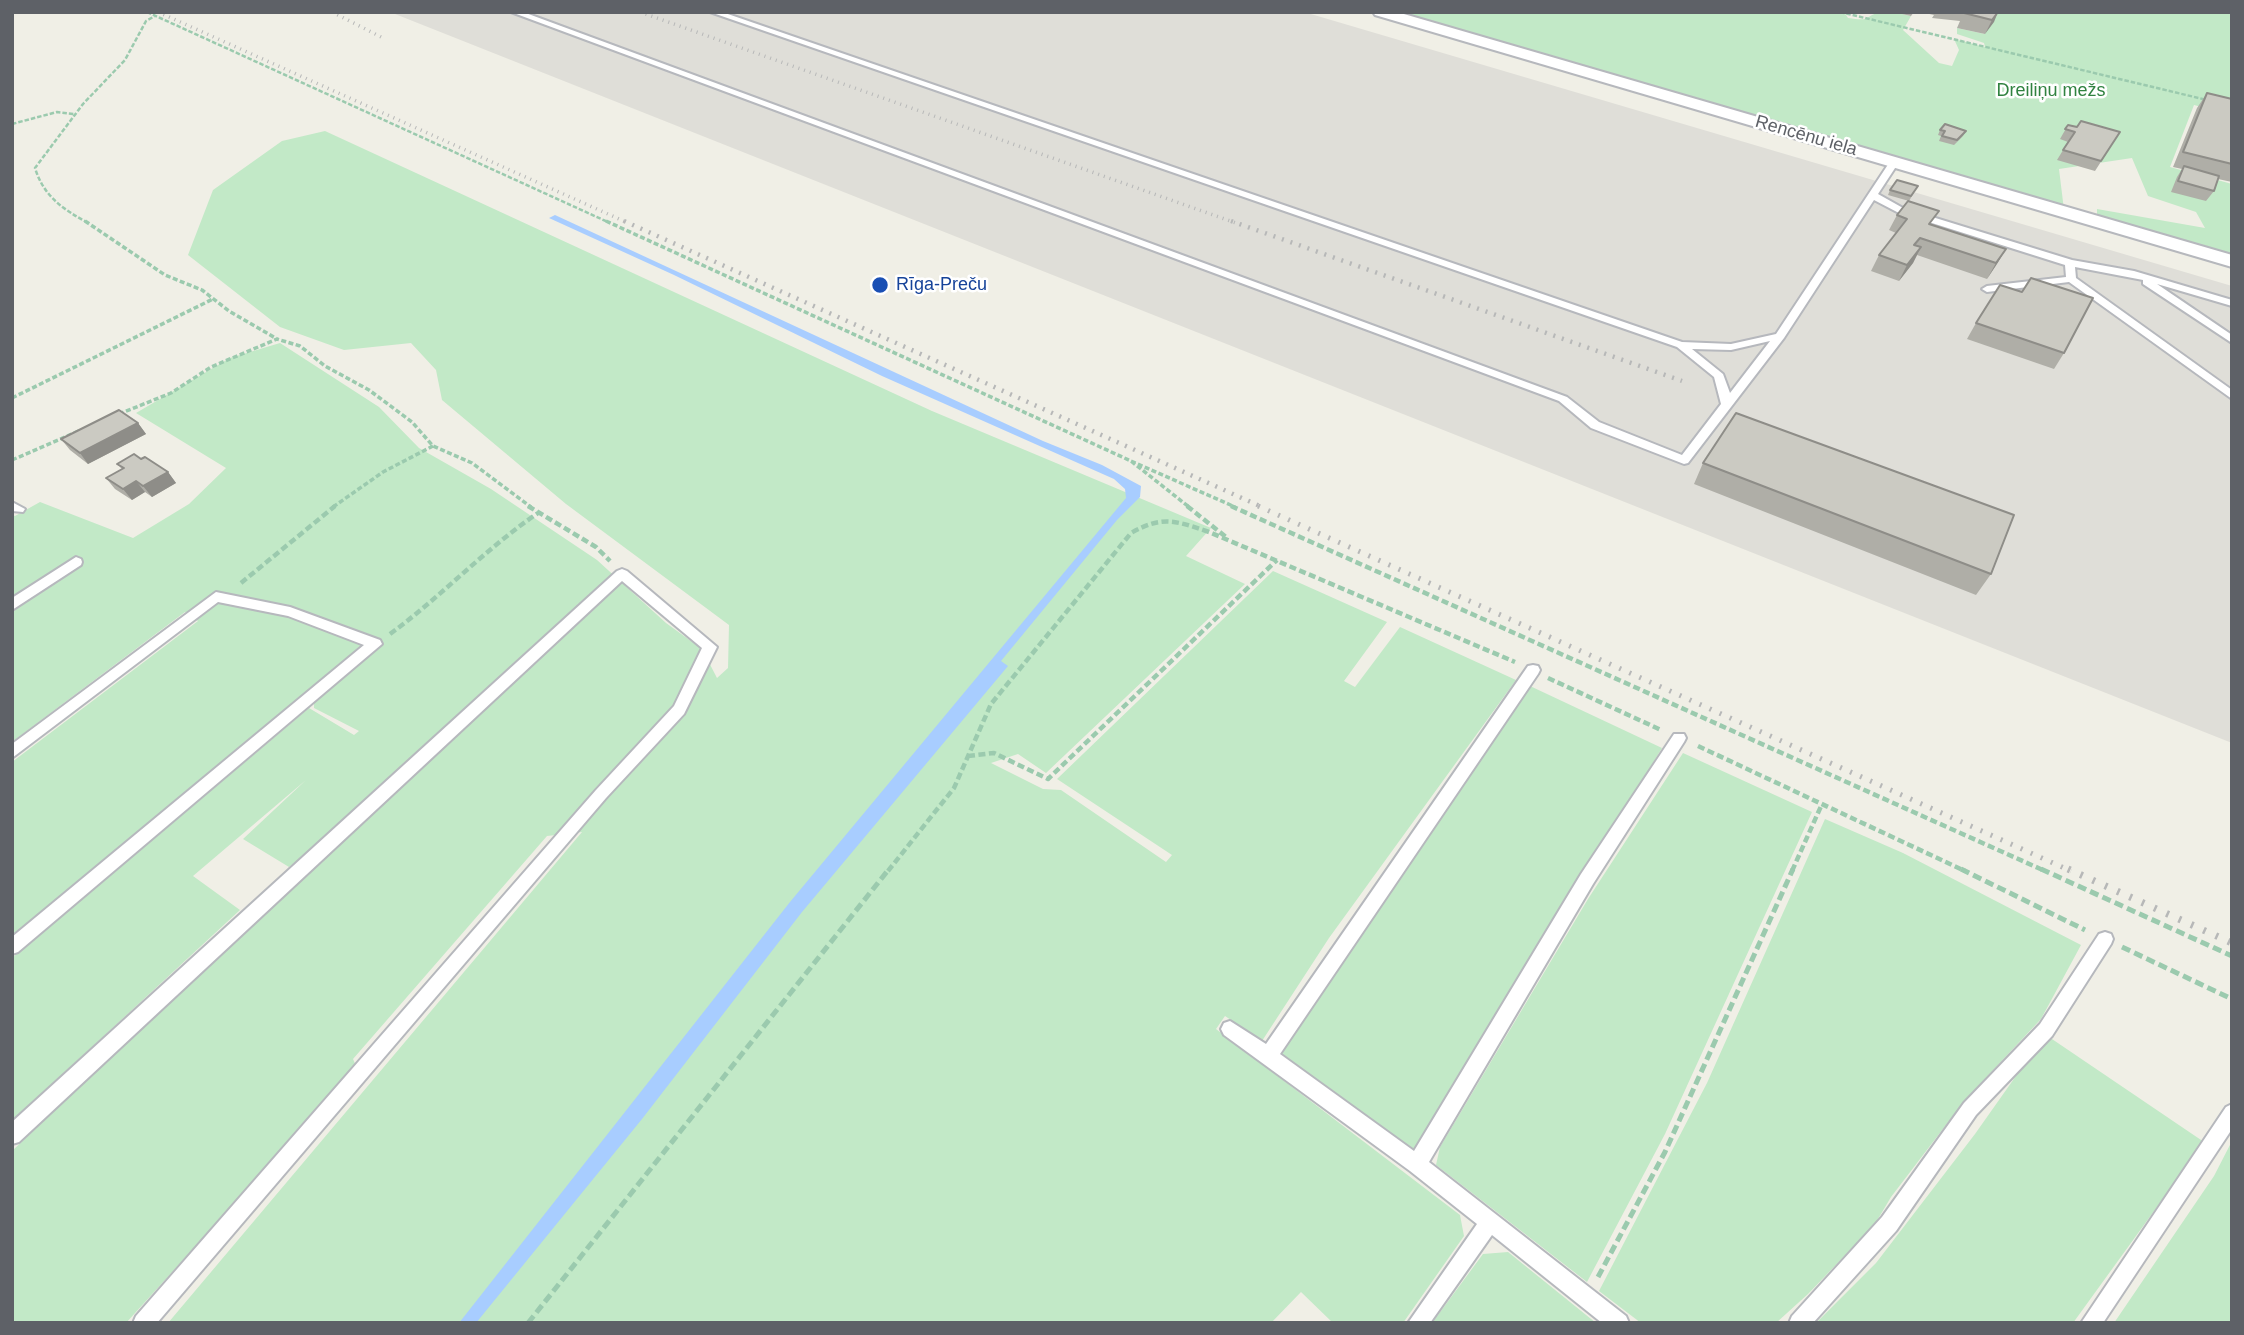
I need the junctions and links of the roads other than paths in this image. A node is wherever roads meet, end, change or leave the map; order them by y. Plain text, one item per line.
1 (515, 12) edge
2 (714, 12) edge
3 (1380, 12) edge
4 (1894, 162) junction
5 (1873, 195) junction
6 (2232, 261) edge
7 (2070, 263) junction
8 (2134, 274) junction
9 (2071, 279) junction
10 (1987, 289) dead end
11 (2232, 303) edge
12 (1780, 336) junction
13 (2232, 340) edge
14 (1682, 345) junction
15 (2232, 396) edge
16 (1727, 404) junction
17 (76, 562) dead end
18 (12, 606) edge
19 (1533, 670) road end
20 (1679, 738) road end
21 (12, 752) edge
22 (2105, 939) road end
23 (12, 947) edge
24 (1230, 1029) dead end
25 (1269, 1055) junction
26 (2232, 1114) edge
27 (12, 1135) edge
28 (1417, 1164) junction
29 (1490, 1222) junction
30 (142, 1323) edge
31 (1418, 1323) edge
32 (1619, 1323) edge
33 (1800, 1323) edge
34 (2091, 1323) edge

1 - 16 lane
2 - 14 lane
3 - 4 street, Rencēnu iela
4 - 5 lane
4 - 6 street, Rencēnu iela
5 - 7 lane
5 - 12 lane
7 - 8 lane
7 - 9 lane
8 - 11 lane
8 - 13 lane
9 - 10 lane
9 - 15 lane
12 - 14 lane
12 - 16 lane
14 - 16 lane
17 - 18 lane
19 - 25 lane
20 - 28 lane
21 - 23 lane
22 - 33 lane
24 - 25 lane
25 - 28 lane
26 - 34 lane
27 - 30 lane
28 - 29 lane
29 - 31 lane
29 - 32 lane

